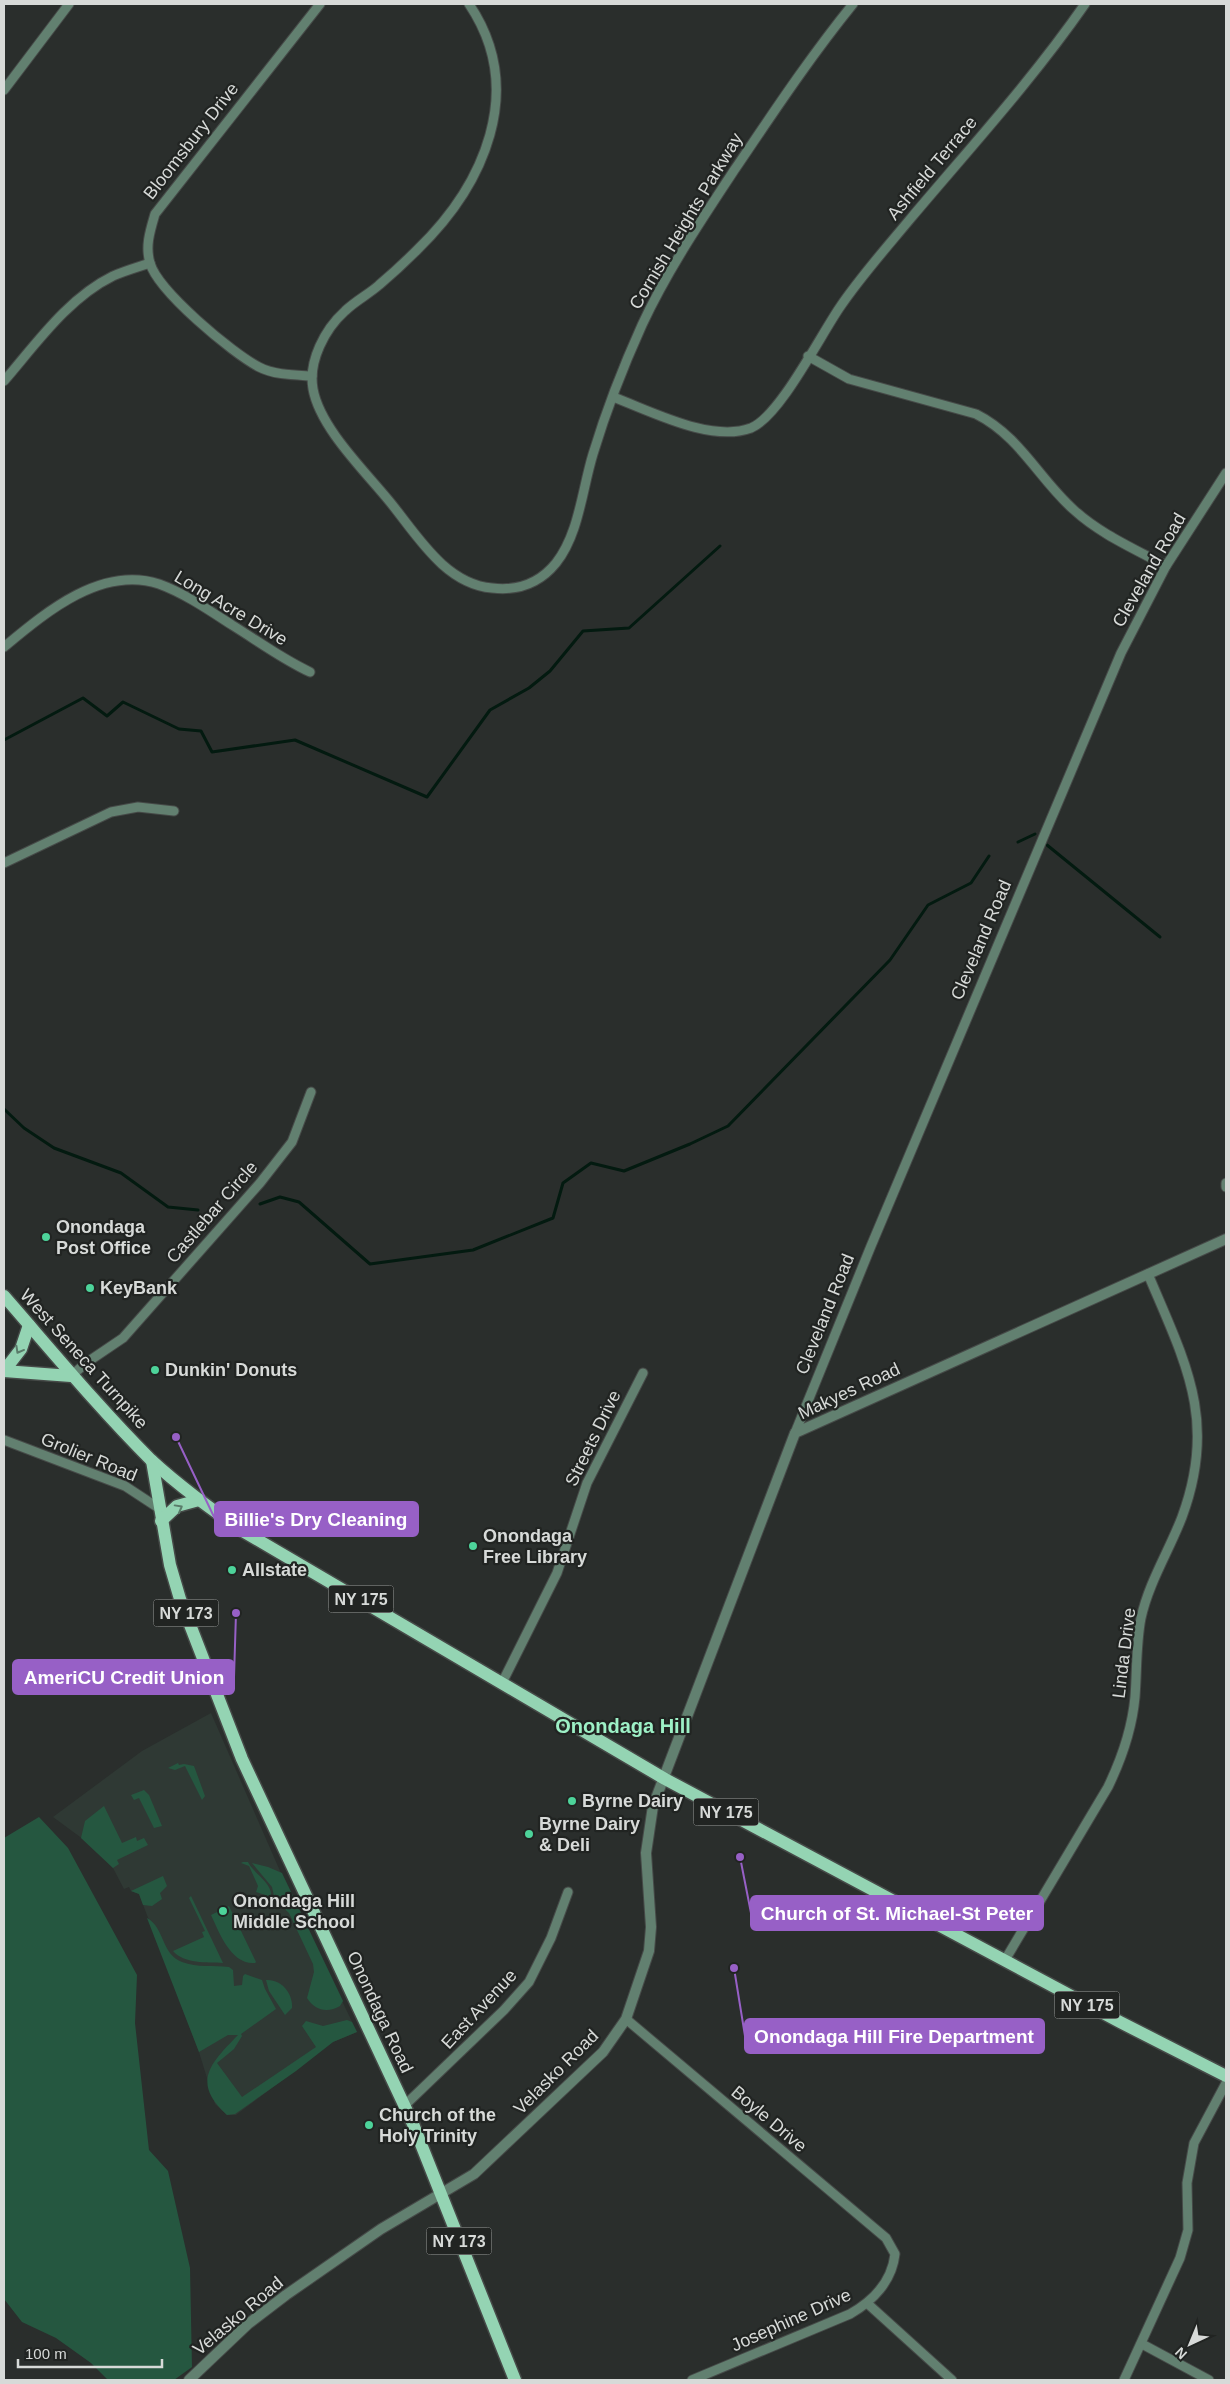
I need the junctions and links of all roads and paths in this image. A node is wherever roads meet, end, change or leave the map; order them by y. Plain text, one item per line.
1 (69, 4) edge
2 (320, 4) edge
3 (469, 4) edge
4 (853, 4) edge
5 (1085, 4) edge
6 (4, 90) edge
7 (150, 263) junction
8 (808, 356) junction
9 (312, 376) junction
10 (4, 381) edge
11 (613, 398) junction
12 (1226, 474) edge
13 (1166, 566) junction
14 (4, 647) edge
15 (310, 672) dead end
16 (174, 811) dead end
17 (4, 863) edge
18 (311, 1092) dead end
19 (1226, 1183) edge
20 (1226, 1187) edge
21 (1226, 1239) edge
22 (1148, 1274) junction
23 (4, 1296) edge
24 (29, 1325) junction
25 (4, 1371) edge
26 (643, 1373) dead end
27 (72, 1376) junction
28 (795, 1434) junction
29 (4, 1440) edge
30 (152, 1461) junction
31 (199, 1500) junction
32 (161, 1515) junction
33 (502, 1683) junction
34 (665, 1779) junction
35 (568, 1892) dead end
36 (1005, 1960) junction
37 (626, 2019) junction
38 (1226, 2076) edge
39 (1226, 2083) edge
40 (404, 2106) junction
41 (440, 2193) junction
42 (891, 2245) joint
43 (868, 2304) junction
44 (1142, 2344) junction
45 (189, 2380) edge
46 (515, 2380) edge
47 (692, 2380) edge
48 (952, 2380) edge
49 (1124, 2380) edge
50 (1209, 2380) edge

1 - 6 street
2 - 7 street, Bloomsbury Drive
3 - 9 street, Cornish Heights Parkway
4 - 11 street, Cornish Heights Parkway
5 - 8 street, Ashfield Terrace
7 - 9 street, Bloomsbury Drive
7 - 10 street
8 - 11 street, Ashfield Terrace
8 - 13 street
9 - 11 street, Cornish Heights Parkway
12 - 13 street, Cleveland Road
13 - 28 street, Cleveland Road
14 - 15 street, Long Acre Drive
16 - 17 street
18 - 27 street, Castlebar Circle
19 - 20 street
21 - 22 street, Makyes Road
22 - 28 street, Makyes Road
22 - 36 street, Linda Drive
23 - 24 main road, West Seneca Turnpike
24 -> 25 main road
24 - 27 main road, West Seneca Turnpike
25 - 27 main road
26 - 33 street, Streets Drive
27 - 30 main road, West Seneca Turnpike
28 - 34 street, Makyes Road
29 - 32 street, Grolier Road
30 - 31 main road, West Seneca Turnpike / NY 175
30 - 32 main road, Onondaga Road / NY 173
32 -> 31 main road
31 - 33 main road, West Seneca Turnpike / NY 175
32 - 40 main road, Onondaga Road / NY 173
33 - 34 main road, West Seneca Turnpike / NY 175
34 - 36 main road, West Seneca Turnpike / NY 175
34 - 37 street, Velasko Road
35 - 40 street, East Avenue
36 - 38 main road, West Seneca Turnpike / NY 175
37 - 41 street, Velasko Road
37 - 42 street, Boyle Drive
39 - 44 street
40 - 41 main road, Onondaga Road / NY 173
41 - 45 street, Velasko Road
41 - 46 main road, Onondaga Road / NY 173
42 - 43 street, Josephine Drive
43 - 47 street, Josephine Drive
43 - 48 street
44 - 49 street
44 - 50 street

